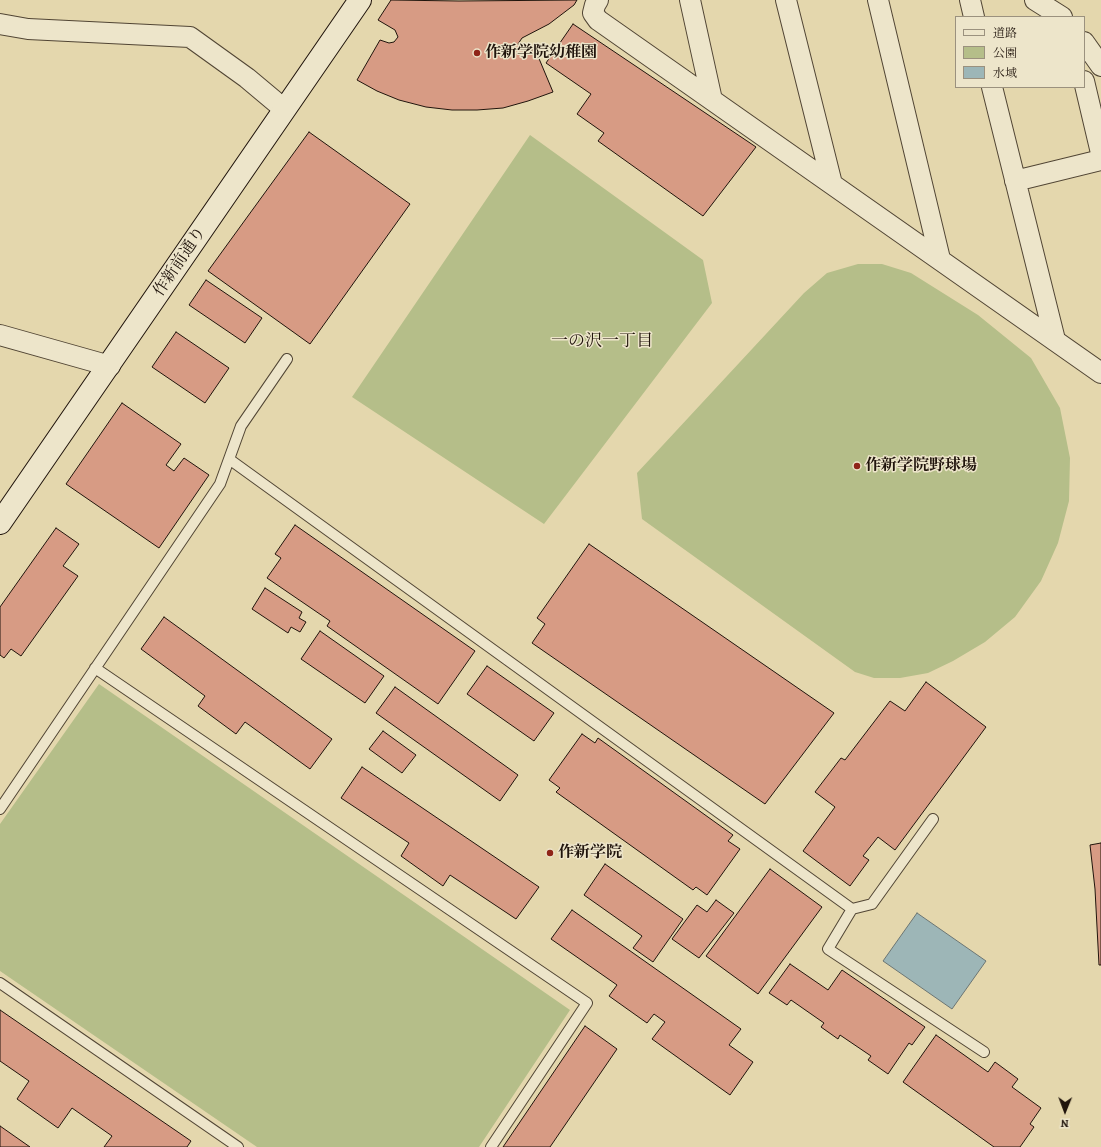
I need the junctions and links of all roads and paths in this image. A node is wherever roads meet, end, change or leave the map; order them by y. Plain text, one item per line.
1 (360, 0) edge
2 (598, 0) edge
3 (690, 0) edge
4 (786, 0) edge
5 (878, 0) edge
6 (970, 0) edge
7 (974, 16) edge
8 (0, 24) edge
9 (1085, 43) edge
10 (1099, 59) edge
11 (1085, 85) edge
12 (992, 88) edge
13 (712, 100) junction
14 (284, 109) junction
15 (1101, 153) edge
16 (1101, 160) edge
17 (1015, 181) junction
18 (832, 184) junction
19 (940, 259) junction
20 (0, 334) edge
21 (1055, 340) junction
22 (287, 359) dead end
23 (110, 366) junction
24 (1101, 373) edge
25 (229, 459) junction
26 (0, 524) edge
27 (95, 668) junction
28 (0, 809) edge
29 (933, 819) dead end
30 (852, 909) junction
31 (0, 984) edge
32 (984, 1052) dead end
33 (238, 1147) edge
34 (491, 1147) edge

1 - 14 street, 作新前通り
2 - 13 street
3 - 13 street
4 - 18 street
5 - 19 street
6 - 7 street
8 - 14 street
9 - 10 street
11 - 15 street
12 - 17 street
13 - 18 street
14 - 23 street, 作新前通り
16 - 17 street
17 - 21 street
18 - 19 street
19 - 21 street
20 - 23 street
21 - 24 street
22 - 25 lane
23 - 26 street, 作新前通り
25 - 27 lane
25 - 30 lane
27 - 28 lane
27 - 34 lane
29 - 30 lane
30 - 32 lane
31 - 33 lane

